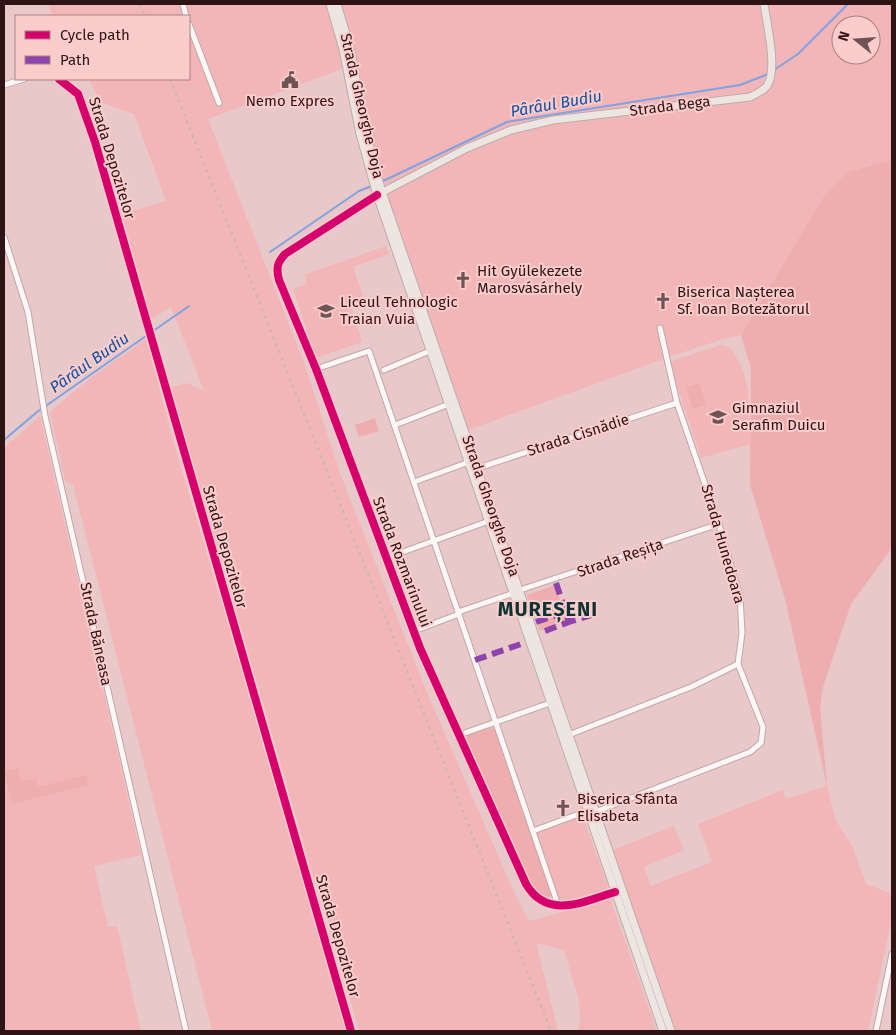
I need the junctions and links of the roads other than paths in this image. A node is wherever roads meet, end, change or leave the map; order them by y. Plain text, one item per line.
1 (330, 4) edge
2 (337, 4) edge
3 (764, 4) edge
4 (190, 27) edge
5 (21, 80) edge
6 (60, 80) edge
7 (4, 85) edge
8 (219, 103) dead end
9 (375, 180) junction
10 (379, 192) junction
11 (4, 238) edge
12 (660, 328) dead end
13 (434, 350) junction
14 (316, 369) junction
15 (384, 370) dead end
16 (677, 403) junction
17 (449, 404) junction
18 (395, 424) junction
19 (469, 462) junction
20 (478, 468) junction
21 (414, 482) junction
22 (489, 521) junction
23 (719, 524) junction
24 (434, 541) junction
25 (386, 558) junction
26 (517, 591) junction
27 (459, 613) junction
28 (414, 631) junction
29 (738, 664) junction
30 (550, 703) junction
31 (497, 721) junction
32 (459, 735) junction
33 (565, 736) junction
34 (591, 811) junction
35 (533, 831) junction
36 (615, 892) junction
37 (558, 906) junction
38 (892, 954) edge
39 (186, 1031) edge
40 (351, 1031) edge
41 (662, 1031) edge
42 (671, 1031) edge
43 (876, 1031) edge

1 - 9 main road, Strada Gheorghe Doja
2 - 9 main road, Strada Gheorghe Doja
3 - 10 main road, Strada Bega
4 - 8 street
5 - 7 street
6 - 40 street, Strada Depozitelor
9 - 10 main road, Strada Gheorghe Doja
10 - 13 main road, Strada Gheorghe Doja
10 - 14 street, Strada Rozmarinului
11 - 39 street, Strada Băneasa
12 - 16 street, Strada Hunedoara
13 - 15 street
13 - 17 main road, Strada Gheorghe Doja
13 - 20 main road, Strada Gheorghe Doja
14 - 18 street
14 - 25 street, Strada Rozmarinului
16 - 20 street, Strada Cisnădie
16 - 23 street, Strada Hunedoara
17 - 18 street
17 - 19 main road, Strada Gheorghe Doja
18 - 21 street
19 - 21 street
19 - 22 main road, Strada Gheorghe Doja
20 - 26 main road, Strada Gheorghe Doja
21 - 24 street
22 - 24 street
22 - 26 main road, Strada Gheorghe Doja
23 - 26 street, Strada Reșița
23 - 29 street, Strada Hunedoara
24 - 25 street
24 - 27 street
25 - 28 street, Strada Rozmarinului
26 - 27 street, Strada Reșița
26 - 30 main road, Strada Gheorghe Doja
26 - 33 main road, Strada Gheorghe Doja
27 - 28 street, Strada Reșița
27 - 31 street
28 - 32 street, Strada Rozmarinului
29 - 33 street
29 - 34 street
30 - 31 street
30 - 33 main road, Strada Gheorghe Doja
31 - 32 street
31 - 35 street
32 - 37 street, Strada Rozmarinului
33 - 34 main road, Strada Gheorghe Doja
34 - 35 street
34 - 36 main road, Strada Gheorghe Doja
34 - 42 main road, Strada Gheorghe Doja
35 - 37 street
36 - 37 street
36 - 41 main road, Strada Gheorghe Doja
38 - 43 street

